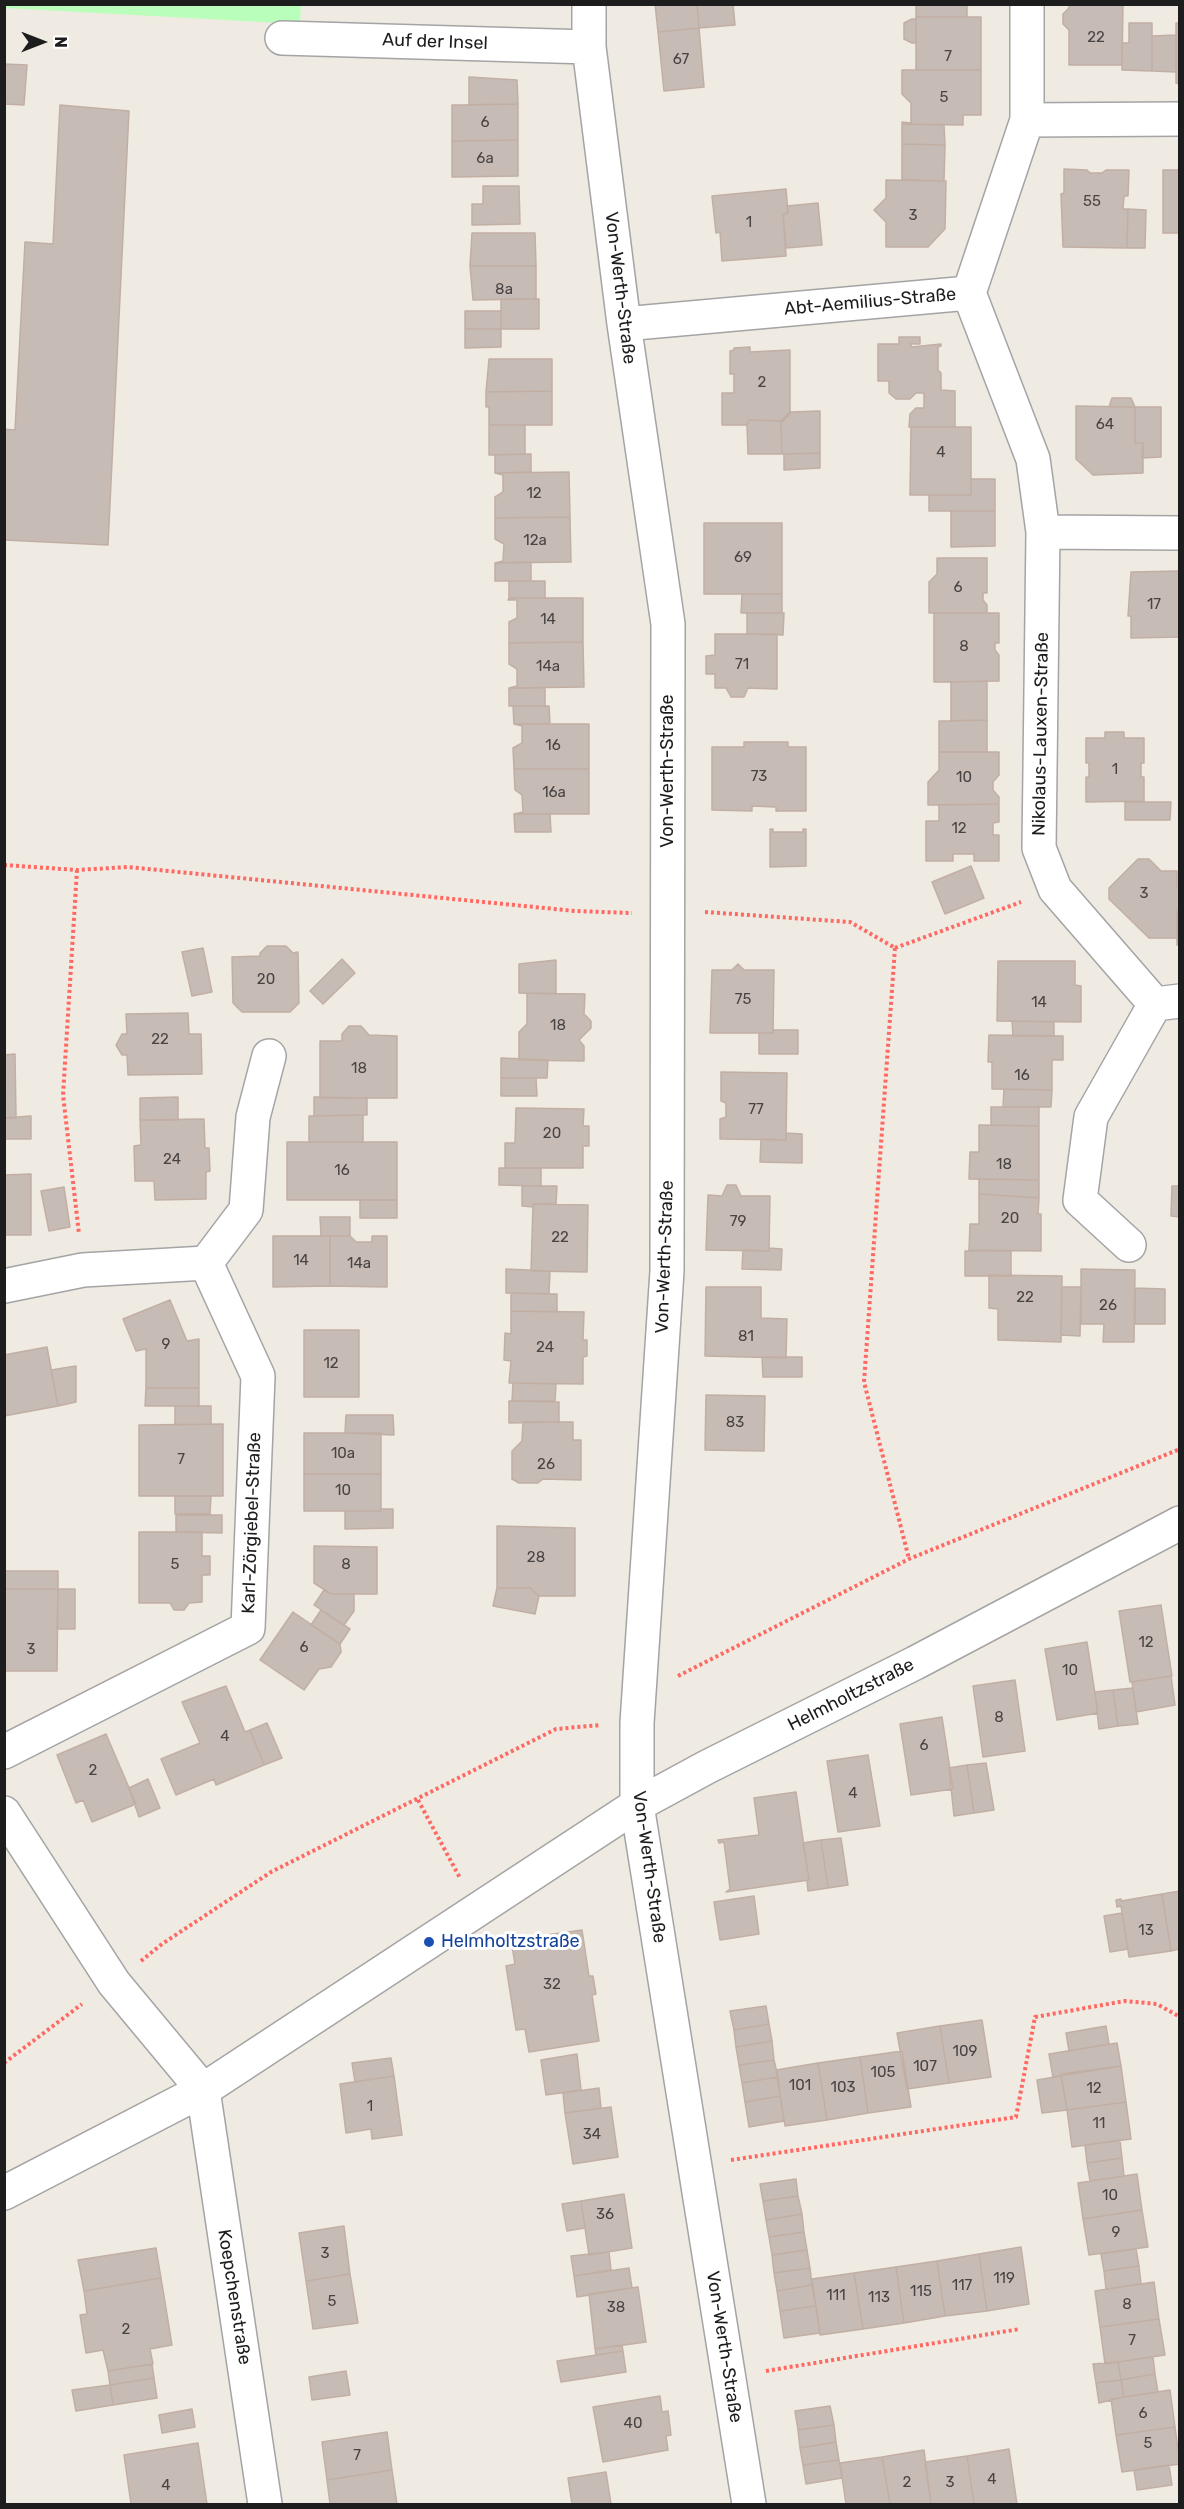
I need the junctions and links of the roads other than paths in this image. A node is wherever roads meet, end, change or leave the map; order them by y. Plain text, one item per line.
1 (589, 4) edge
2 (1027, 4) edge
3 (282, 38) dead end
4 (589, 47) junction
5 (1179, 119) edge
6 (1027, 120) junction
7 (969, 293) junction
8 (624, 324) junction
9 (1043, 532) junction
10 (1179, 533) edge
11 (1167, 1003) edge
12 (269, 1056) dead end
13 (1129, 1245) dead end
14 (206, 1263) junction
15 (4, 1286) edge
16 (1179, 1523) edge
17 (4, 1752) edge
18 (637, 1805) junction
19 (4, 1813) edge
20 (203, 2090) junction
21 (4, 2193) edge
22 (265, 2505) edge
23 (749, 2505) edge

1 - 4 street, Von-Werth-Straße
2 - 6 street, Abt-Aemilius-Straße
3 - 4 street, Auf der Insel
4 - 8 street, Von-Werth-Straße
5 - 6 street
6 - 7 street, Abt-Aemilius-Straße
7 - 8 street, Abt-Aemilius-Straße
7 - 9 street, Nikolaus-Lauxen-Straße
8 - 18 street, Von-Werth-Straße
9 - 10 street
9 - 11 street, Nikolaus-Lauxen-Straße
11 - 13 street, Nikolaus-Lauxen-Straße
12 - 14 street
14 - 15 street
14 - 17 street, Karl-Zörgiebel-Straße
16 - 18 street, Helmholtzstraße
18 - 20 street, Helmholtzstraße
18 - 23 street, Von-Werth-Straße
19 - 20 street
20 - 21 street, Helmholtzstraße
20 - 22 street, Koepchenstraße

